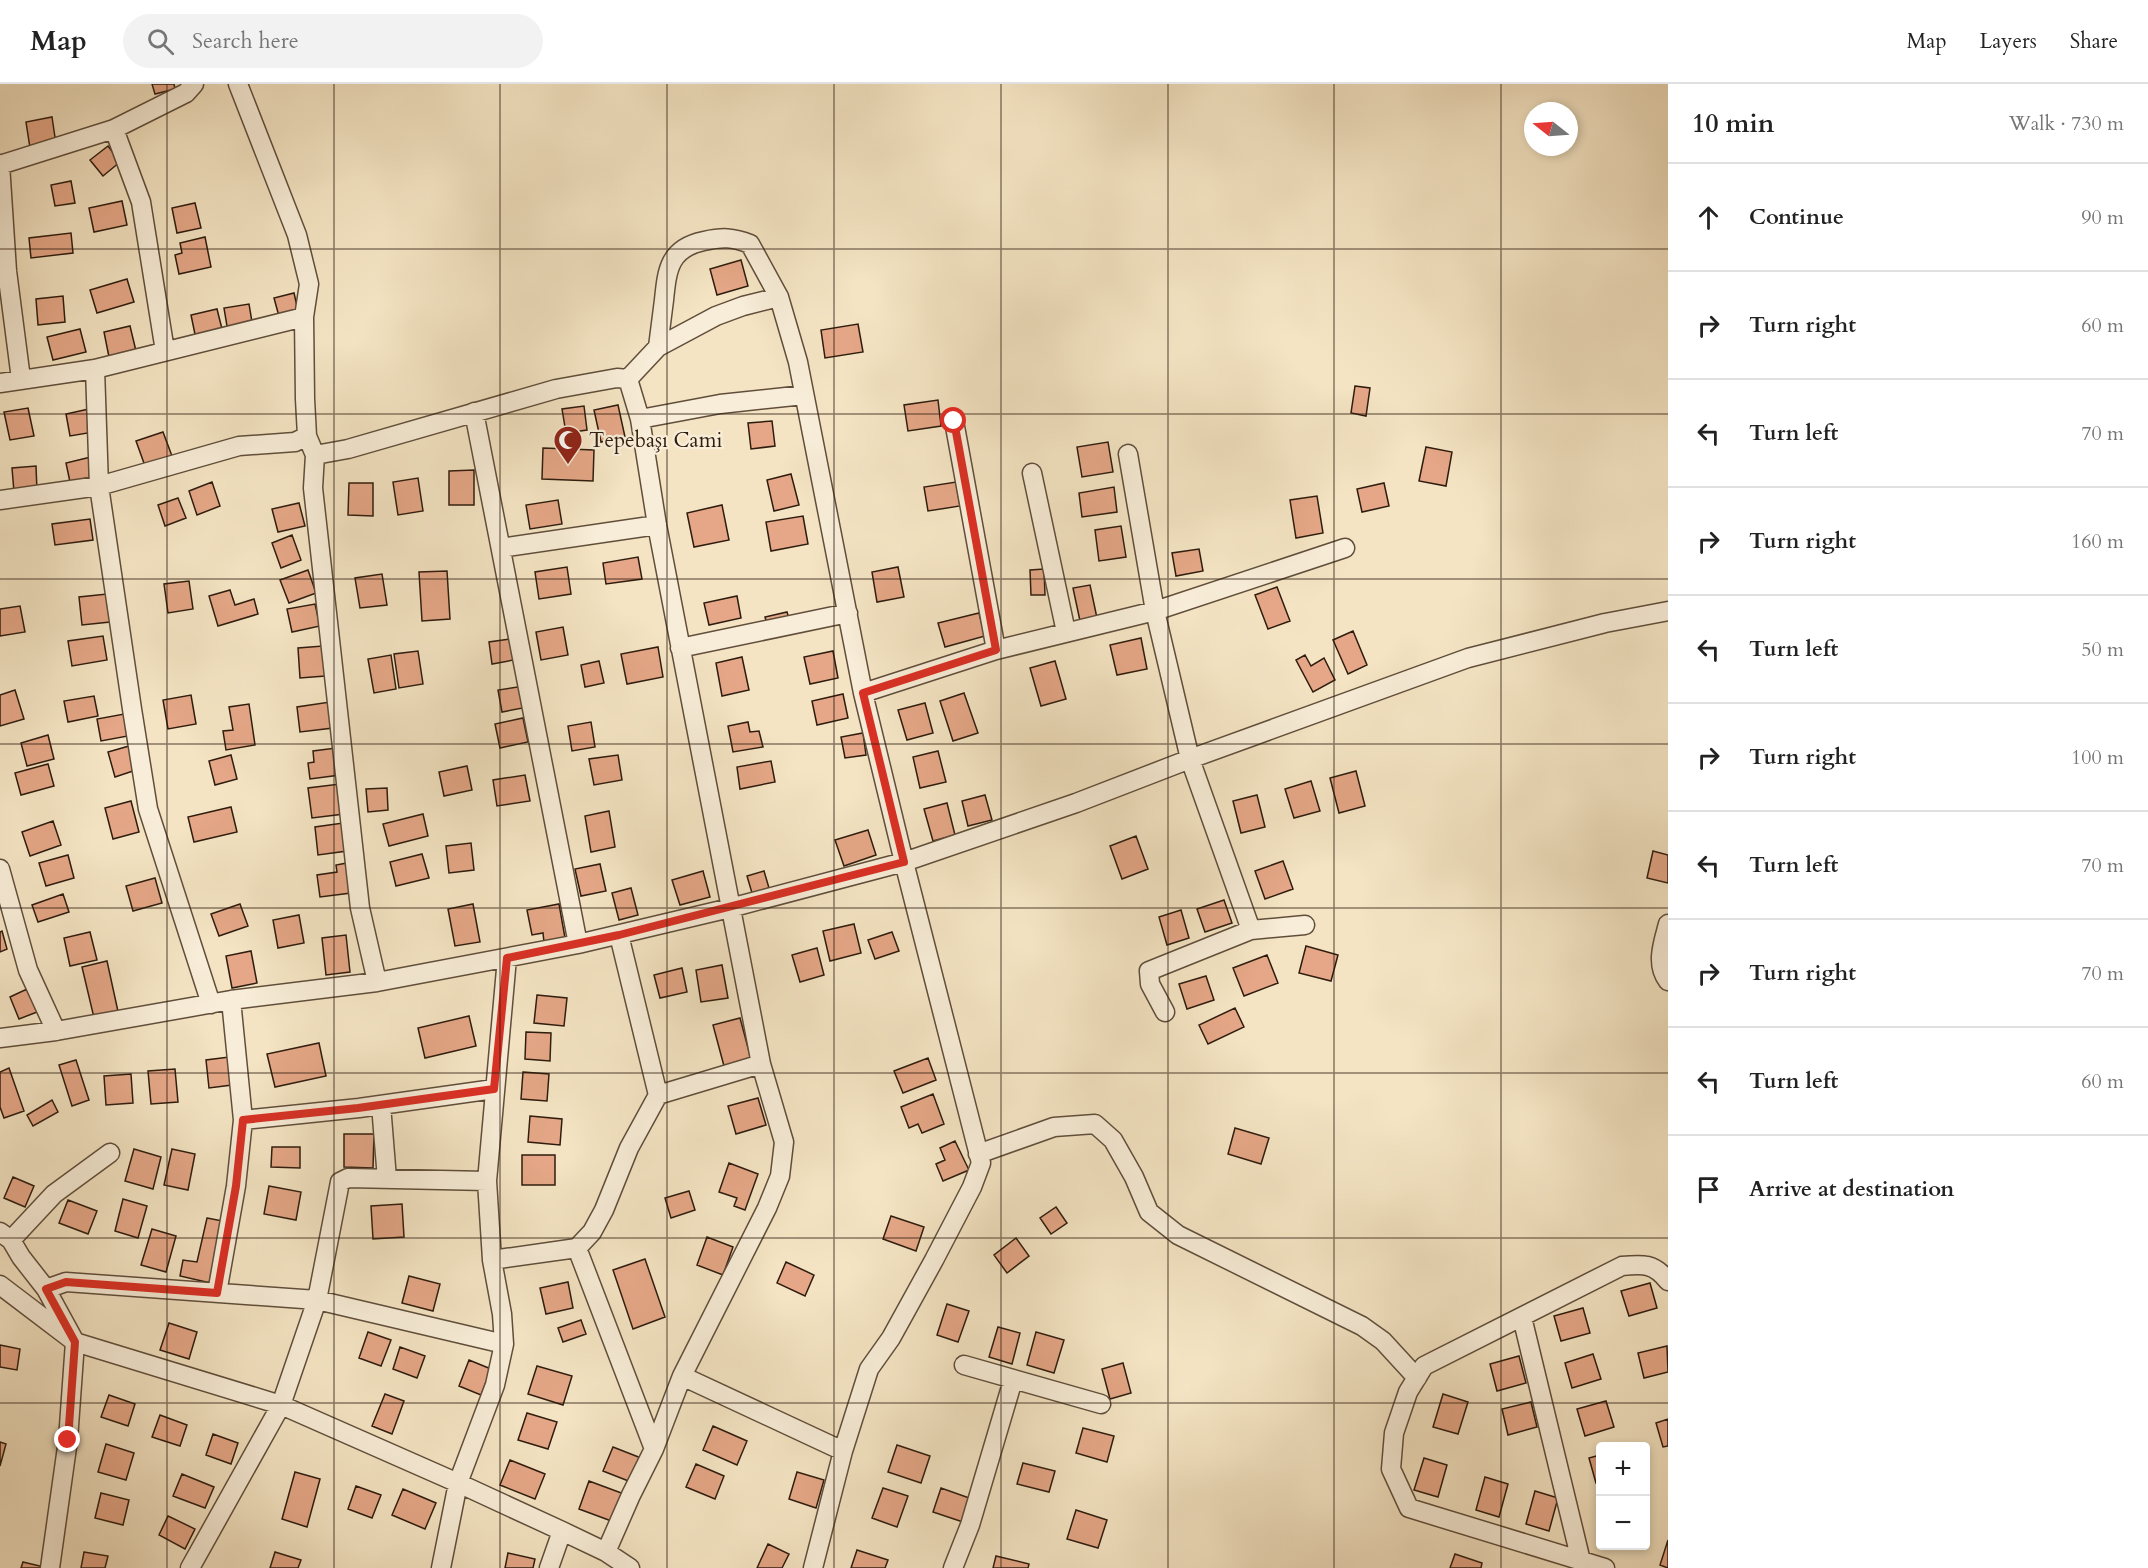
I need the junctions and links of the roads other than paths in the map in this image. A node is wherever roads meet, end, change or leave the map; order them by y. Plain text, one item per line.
1 (194, 84) edge
2 (238, 84) edge
3 (114, 129) junction
4 (0, 165) edge
5 (779, 297) junction
6 (304, 317) junction
7 (658, 347) junction
8 (165, 351) junction
9 (95, 369) junction
10 (21, 379) junction
11 (628, 379) junction
12 (0, 383) edge
13 (804, 395) junction
14 (474, 412) junction
15 (640, 419) junction
16 (954, 421) dead end
17 (307, 436) junction
18 (315, 454) junction
19 (1128, 454) dead end
20 (1032, 473) dead end
21 (99, 486) junction
22 (0, 500) edge
23 (657, 525) junction
24 (501, 548) junction
25 (1345, 548) dead end
26 (1155, 611) junction
27 (1668, 611) edge
28 (848, 613) junction
29 (1066, 632) junction
30 (680, 648) junction
31 (996, 650) junction
32 (863, 693) junction
33 (1190, 759) junction
34 (904, 862) junction
35 (0, 869) edge
36 (730, 908) junction
37 (1668, 924) edge
38 (1305, 925) dead end
39 (1251, 930) junction
40 (619, 935) junction
41 (578, 944) junction
42 (507, 958) junction
43 (1668, 981) edge
44 (377, 982) junction
45 (231, 1000) junction
46 (211, 1004) junction
47 (1165, 1011) dead end
48 (56, 1031) junction
49 (0, 1038) edge
50 (761, 1064) junction
51 (494, 1089) junction
52 (658, 1095) junction
53 (381, 1105) junction
54 (243, 1120) junction
55 (110, 1154) dead end
56 (978, 1154) junction
57 (387, 1179) junction
58 (487, 1181) junction
59 (5, 1236) edge
60 (577, 1248) junction
61 (492, 1260) junction
62 (1668, 1281) edge
63 (0, 1285) edge
64 (46, 1289) junction
65 (217, 1293) junction
66 (317, 1300) junction
67 (1522, 1317) junction
68 (75, 1342) junction
69 (504, 1344) junction
70 (964, 1365) dead end
71 (682, 1376) junction
72 (1417, 1378) junction
73 (1013, 1380) junction
74 (1101, 1404) dead end
75 (281, 1405) junction
76 (654, 1449) junction
77 (843, 1451) junction
78 (458, 1483) junction
79 (562, 1531) junction
80 (606, 1552) junction
81 (1581, 1560) junction
82 (50, 1568) edge
83 (190, 1568) edge
84 (441, 1568) edge
85 (549, 1568) edge
86 (630, 1568) edge
87 (813, 1568) edge
88 (953, 1568) edge
89 (1605, 1568) edge

1 - 3 street
2 - 6 street
3 - 4 street
3 - 8 street
4 - 10 street
5 - 7 street
5 - 7 street
5 - 13 street
6 - 8 street
6 - 17 street
7 - 11 street
8 - 9 street
9 - 10 street
9 - 21 street
10 - 12 street
11 - 14 street
11 - 15 street
13 - 15 street
13 - 28 street
14 - 18 street
14 - 24 street
15 - 23 street
16 - 31 street
17 - 18 street
17 - 21 street
18 - 44 street
19 - 26 street
20 - 29 street
21 - 22 street
21 - 46 street
23 - 24 street
23 - 30 street
24 - 41 street
25 - 26 street
26 - 29 street
26 - 33 street
27 - 33 street
28 - 30 street
28 - 32 street
29 - 31 street
30 - 36 street
31 - 32 street
32 - 34 street
33 - 34 street
33 - 39 street
34 - 36 street
34 - 56 street
35 - 48 street
36 - 40 street
36 - 50 street
37 - 43 street
38 - 39 street
39 - 47 street
40 - 41 street
40 - 52 street
41 - 42 street
42 - 44 street
42 - 51 street
44 - 45 street
45 - 46 street
45 - 54 street
46 - 48 street
48 - 49 street
50 - 52 street
50 - 71 street
51 - 53 street
51 - 58 street
52 - 60 street
53 - 54 street
53 - 57 street
54 - 65 street
55 - 59 street
56 - 72 street
56 - 77 street
57 - 58 street
57 - 66 street
58 - 61 street
59 - 64 street
60 - 61 street
60 - 76 street
61 - 69 street
62 - 67 street
63 - 68 street
64 - 65 street
64 - 68 street
65 - 66 street
66 - 69 street
66 - 75 street
67 - 72 street
67 - 81 street
68 - 75 street
68 - 82 street
69 - 78 street
70 - 73 street
71 - 76 street
71 - 77 street
72 - 81 street
73 - 74 street
73 - 88 street
75 - 78 street
75 - 83 street
76 - 80 street
77 - 87 street
78 - 79 street
78 - 84 street
79 - 80 street
79 - 85 street
80 - 86 street
81 - 89 street

